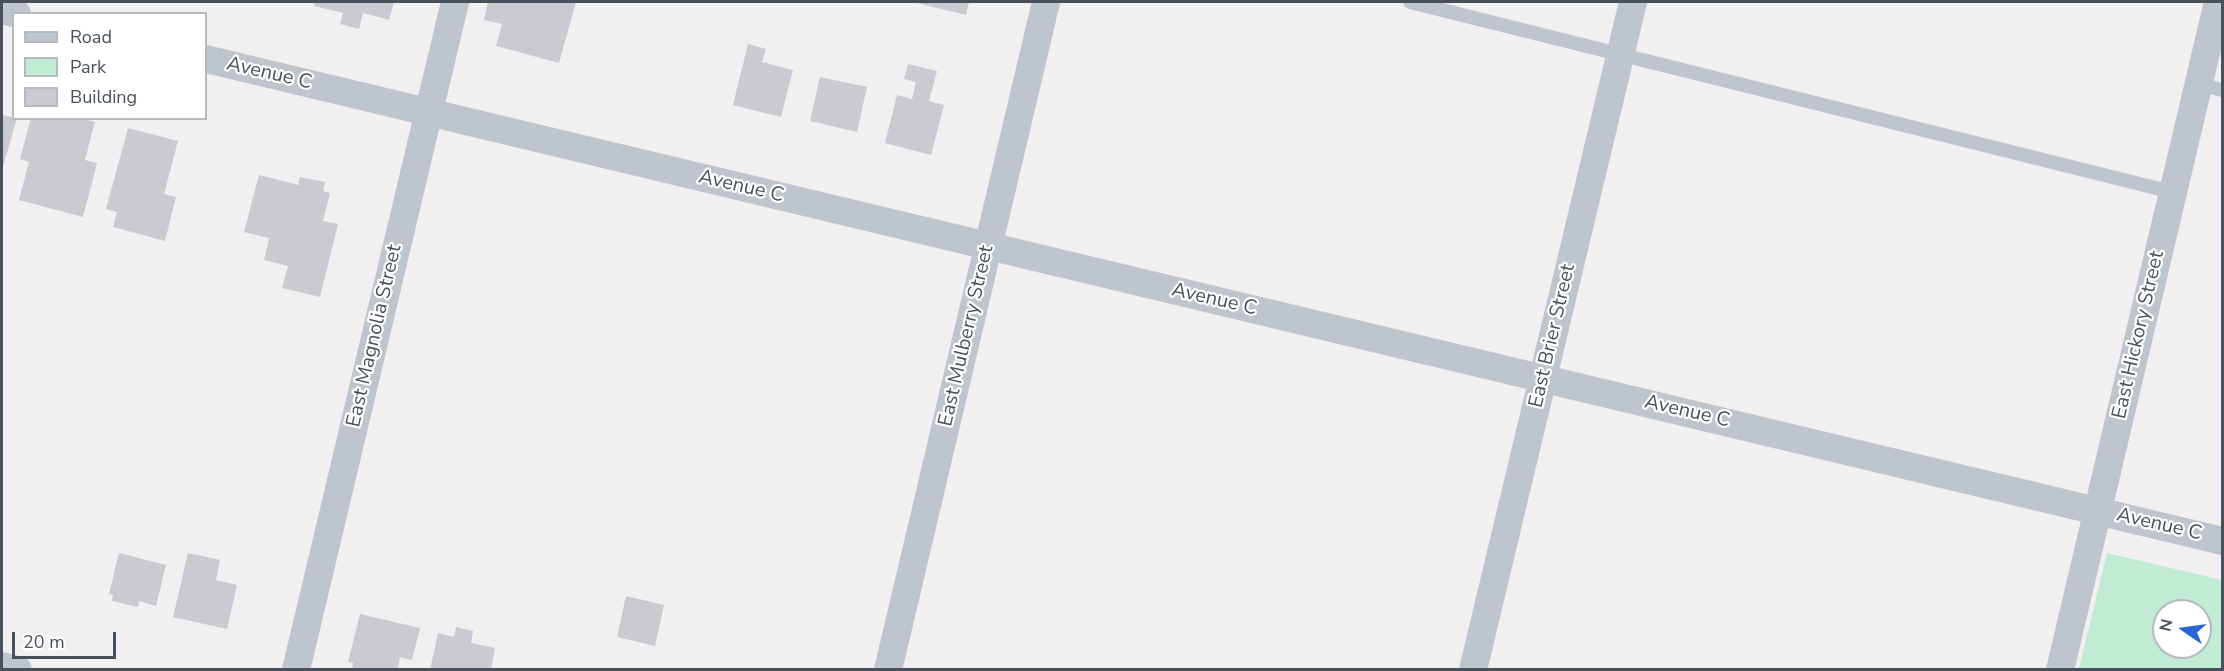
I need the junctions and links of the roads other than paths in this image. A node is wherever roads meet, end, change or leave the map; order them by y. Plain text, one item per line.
1 (455, 2) edge
2 (1046, 2) edge
3 (1410, 2) edge
4 (1633, 2) edge
5 (2218, 2) edge
6 (1620, 54) junction
7 (207, 58) edge
8 (2210, 87) edge
9 (429, 112) junction
10 (2172, 192) junction
11 (989, 246) junction
12 (1543, 378) junction
13 (2097, 511) junction
14 (2223, 540) edge
15 (2, 666) edge
16 (18, 669) edge
17 (296, 669) edge
18 (888, 669) edge
19 (1473, 669) edge
20 (2060, 669) edge

1 - 9 street, East Magnolia Street
2 - 11 street, East Mulberry Street
3 - 6 lane
4 - 6 street, East Brier Street
5 - 8 street, East Hickory Street
6 - 10 lane
6 - 12 street, East Brier Street
7 - 9 street, Avenue C
8 - 10 street, East Hickory Street
9 - 11 street, Avenue C
9 - 17 street, East Magnolia Street
10 - 13 street, East Hickory Street
11 - 12 street, Avenue C
11 - 18 street, East Mulberry Street
12 - 13 street, Avenue C
12 - 19 street, East Brier Street
13 - 14 street, Avenue C
13 - 20 street, East Hickory Street
15 - 16 street

